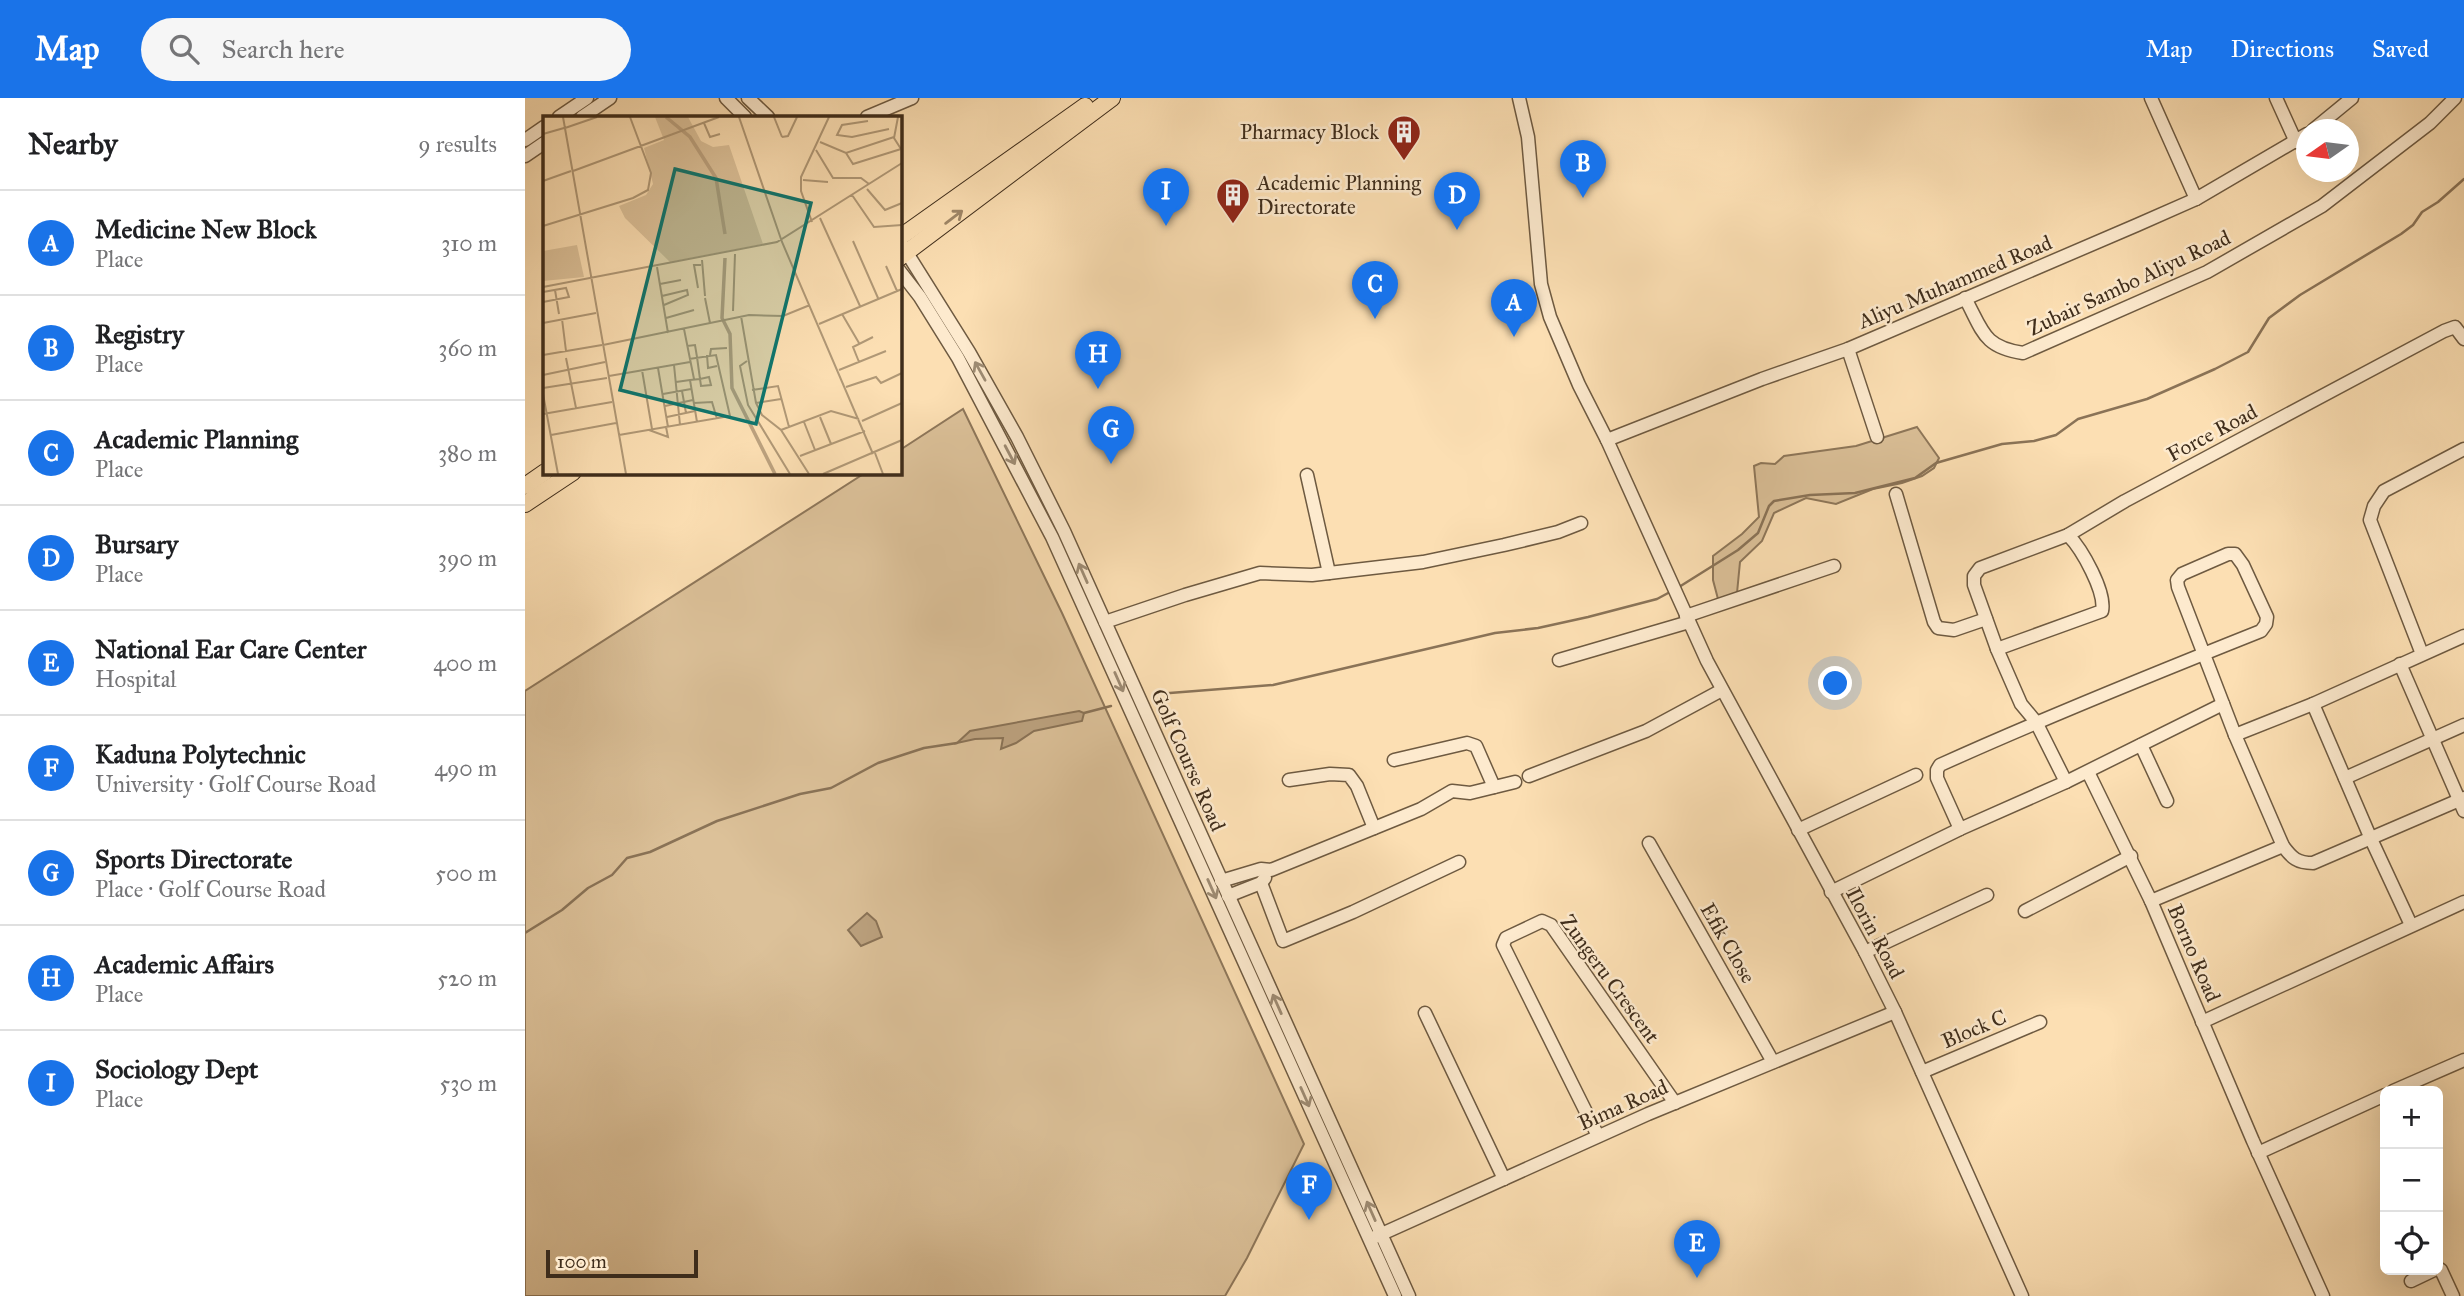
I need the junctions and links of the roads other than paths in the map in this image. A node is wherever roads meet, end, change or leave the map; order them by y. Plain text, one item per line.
1 (587, 98) edge
2 (610, 98) edge
3 (726, 98) edge
4 (748, 98) edge
5 (912, 98) edge
6 (1095, 98) edge
7 (1112, 98) edge
8 (1519, 98) edge
9 (2151, 98) edge
10 (2276, 98) edge
11 (2352, 98) edge
12 (2455, 98) edge
13 (560, 116) edge
14 (583, 116) edge
15 (744, 116) edge
16 (767, 116) edge
17 (869, 116) edge
18 (2326, 119) edge
19 (543, 128) edge
20 (2296, 130) edge
21 (525, 139) edge
22 (2296, 141) edge
23 (543, 144) edge
24 (525, 156) edge
25 (2196, 199) junction
26 (902, 247) edge
27 (901, 273) edge
28 (1965, 298) junction
29 (2464, 339) edge
30 (1848, 349) junction
31 (1877, 438) dead end
32 (1607, 440) junction
33 (2464, 449) edge
34 (543, 473) edge
35 (570, 474) edge
36 (1307, 475) dead end
37 (525, 486) edge
38 (1896, 494) dead end
39 (525, 504) edge
40 (1581, 523) dead end
41 (1058, 534) junction
42 (2068, 536) junction
43 (1834, 566) dead end
44 (1329, 573) junction
45 (1688, 619) junction
46 (1986, 619) junction
47 (1105, 622) junction
48 (2464, 636) edge
49 (1997, 649) junction
50 (2205, 653) junction
51 (2422, 654) junction
52 (1559, 660) dead end
53 (2400, 664) junction
54 (1723, 690) junction
55 (2223, 704) junction
56 (2313, 704) junction
57 (2036, 722) junction
58 (2464, 725) edge
59 (2235, 735) junction
60 (2434, 740) junction
61 (2141, 745) junction
62 (1394, 760) dead end
63 (2088, 772) junction
64 (1916, 775) dead end
65 (1529, 776) dead end
66 (2345, 778) junction
67 (1289, 780) dead end
68 (1515, 782) dead end
69 (2066, 782) junction
70 (1494, 787) junction
71 (2167, 801) dead end
72 (2462, 803) edge
73 (1374, 828) junction
74 (1960, 829) junction
75 (1798, 830) junction
76 (2371, 839) junction
77 (1649, 843) dead end
78 (2283, 846) junction
79 (2131, 856) junction
80 (1459, 862) dead end
81 (1271, 870) junction
82 (1221, 881) junction
83 (1261, 883) junction
84 (1831, 892) junction
85 (1987, 895) dead end
86 (1228, 896) junction
87 (2151, 901) junction
88 (2464, 902) edge
89 (2025, 911) dead end
90 (2411, 925) junction
91 (1865, 952) junction
92 (1895, 1012) junction
93 (1425, 1013) dead end
94 (2040, 1022) dead end
95 (2202, 1022) junction
96 (2464, 1060) edge
97 (1773, 1062) junction
98 (1922, 1073) junction
99 (2404, 1086) edge
100 (2380, 1097) edge
101 (1675, 1103) junction
102 (1598, 1136) junction
103 (2258, 1153) junction
104 (1504, 1179) junction
105 (1375, 1237) junction
106 (2443, 1274) edge
107 (2424, 1275) edge
108 (2411, 1281) dead end
109 (1395, 1296) edge
110 (1409, 1296) edge
111 (2022, 1296) edge
112 (2323, 1296) edge
113 (2453, 1296) edge

1 - 13 street
2 - 14 street
3 - 15 street
4 - 16 street
5 - 17 street
6 - 26 main road
26 -> 7 main road
8 - 32 street, Ilorin Road
9 - 25 street
10 - 20 street
11 - 18 street
12 - 28 street, Zubair Sambo Aliyu Road
19 - 21 street
22 - 25 street, Aliyu Muhammed Road
23 - 24 street
25 - 28 street, Aliyu Muhammed Road
41 -> 26 street, Golf Course Road
27 -> 41 street, Golf Course Road
28 - 30 street, Aliyu Muhammed Road
29 - 42 street, Force Road
30 - 31 street
30 - 32 street, Aliyu Muhammed Road
32 - 45 street, Ilorin Road
33 - 51 street
34 - 37 main road
35 - 39 main road
36 - 44 street
38 - 46 street
40 - 44 street
47 -> 41 street, Golf Course Road
41 -> 105 street, Golf Course Road
42 - 46 street, Force Road
42 - 49 street
43 - 45 street
44 - 47 street
45 - 52 street
45 - 54 street, Ilorin Road
46 - 49 street
47 - 82 street, Golf Course Road
48 - 51 street
49 - 57 street
50 - 50 street
50 - 55 street
50 - 57 street
51 - 53 street
53 - 56 street
53 - 60 street
54 - 65 street
54 - 75 street, Ilorin Road
55 - 59 street
55 - 61 street
56 - 59 street
56 - 66 street
57 - 69 street
57 - 74 street
58 - 60 street
59 - 78 street
60 - 66 street
60 - 72 street
61 - 63 street
61 - 71 street
62 - 70 street
63 - 69 street
63 - 79 street, Borno Road
64 - 75 street
66 - 76 street
67 - 73 street
68 - 70 street
69 - 74 street
70 - 73 street
72 - 76 street
73 - 81 street
74 - 84 street
75 - 84 street, Ilorin Road
76 - 78 street
76 - 90 street
77 - 97 street, Efik Close
78 - 87 street
79 - 87 street, Borno Road
79 - 89 street
80 - 83 street
81 - 82 street
81 - 83 street
82 - 86 street, Golf Course Road
83 - 86 street
84 - 91 street, Ilorin Road
85 - 91 street
105 -> 86 street, Golf Course Road
87 - 95 street, Borno Road
88 - 90 street
90 - 95 street
91 - 92 street, Ilorin Road
92 - 97 street, Bima Road
92 - 98 street, Ilorin Road
93 - 104 street
94 - 98 street, Block C
95 - 103 street, Borno Road
96 - 99 street
97 - 101 street, Bima Road
98 - 111 street, Ilorin Road
100 - 103 street
101 - 102 street, Bima Road
101 - 102 street, Zungeru Crescent
102 - 104 street, Bima Road
103 - 112 street, Borno Road
104 - 105 street, Bima Road
105 - 109 street, Golf Course Road
105 - 110 street, Golf Course Road
106 - 113 street
107 - 108 street

